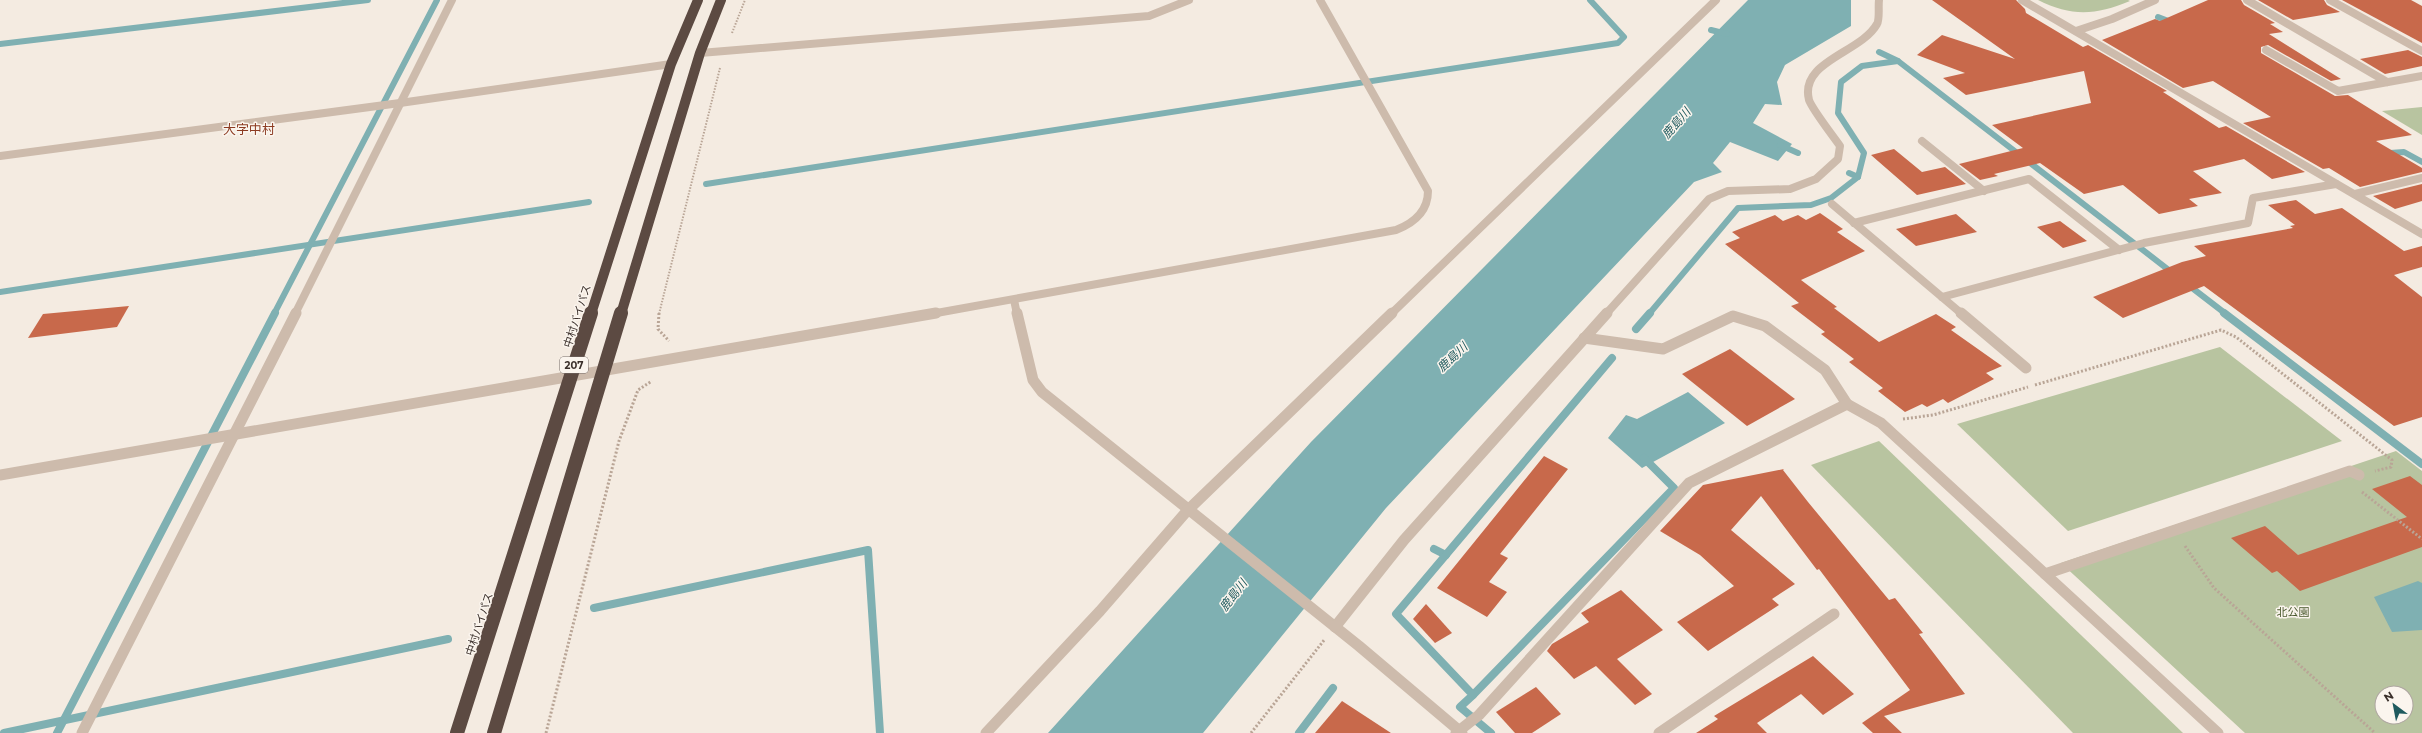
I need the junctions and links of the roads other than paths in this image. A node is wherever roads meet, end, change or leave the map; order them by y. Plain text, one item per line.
1 (452, 0) edge
2 (698, 0) edge
3 (721, 0) edge
4 (1189, 0) edge
5 (1320, 0) edge
6 (1716, 0) edge
7 (1879, 0) edge
8 (2022, 0) edge
9 (2154, 0) edge
10 (2247, 0) edge
11 (2330, 0) edge
12 (2076, 31) junction
13 (2266, 50) dead end
14 (2422, 51) edge
15 (700, 54) junction
16 (671, 64) junction
17 (2422, 76) edge
18 (2387, 82) junction
19 (400, 103) junction
20 (1922, 141) dead end
21 (0, 156) edge
22 (2422, 178) edge
23 (2336, 184) junction
24 (1984, 190) junction
25 (2355, 194) junction
26 (1832, 204) dead end
27 (1854, 223) junction
28 (2422, 234) edge
29 (2119, 250) junction
30 (1942, 297) junction
31 (1014, 300) junction
32 (1584, 338) junction
33 (2026, 368) dead end
34 (602, 372) junction
35 (570, 378) junction
36 (1847, 404) junction
37 (234, 436) junction
38 (0, 475) edge
39 (2359, 476) road end
40 (1186, 511) junction
41 (2045, 574) junction
42 (1834, 614) dead end
43 (1335, 627) junction
44 (1465, 727) edge
45 (82, 733) edge
46 (457, 733) edge
47 (494, 733) edge
48 (986, 733) edge
49 (1659, 733) edge
50 (2218, 733) edge

1 - 19 street
2 - 16 highway, 中村バイパス / 207
3 - 15 highway, 207
4 - 15 street
5 - 31 street
6 - 40 street
7 - 32 street
8 - 12 street
9 - 12 street
10 - 18 street
11 - 14 street
12 - 23 street
13 - 18 street
15 - 34 highway, 207
16 - 19 street
16 - 35 highway, 中村バイパス / 207
17 - 18 street
19 - 21 street
19 - 37 street
20 - 24 street
22 - 25 street
23 - 25 street
23 - 29 street
24 - 27 street
24 - 29 street
25 - 28 street
26 - 27 street
27 - 30 street
29 - 30 street
30 - 33 street
31 - 34 street
31 - 40 street
32 - 36 street
32 - 43 street
34 - 35 street
34 - 47 highway, 207
35 - 37 street
35 - 46 highway, 中村バイパス / 207
36 - 41 street
36 - 44 street
37 - 38 street
37 - 45 street
39 - 41 street
40 - 43 street
40 - 48 street
41 - 50 street
42 - 49 street
43 - 44 street

